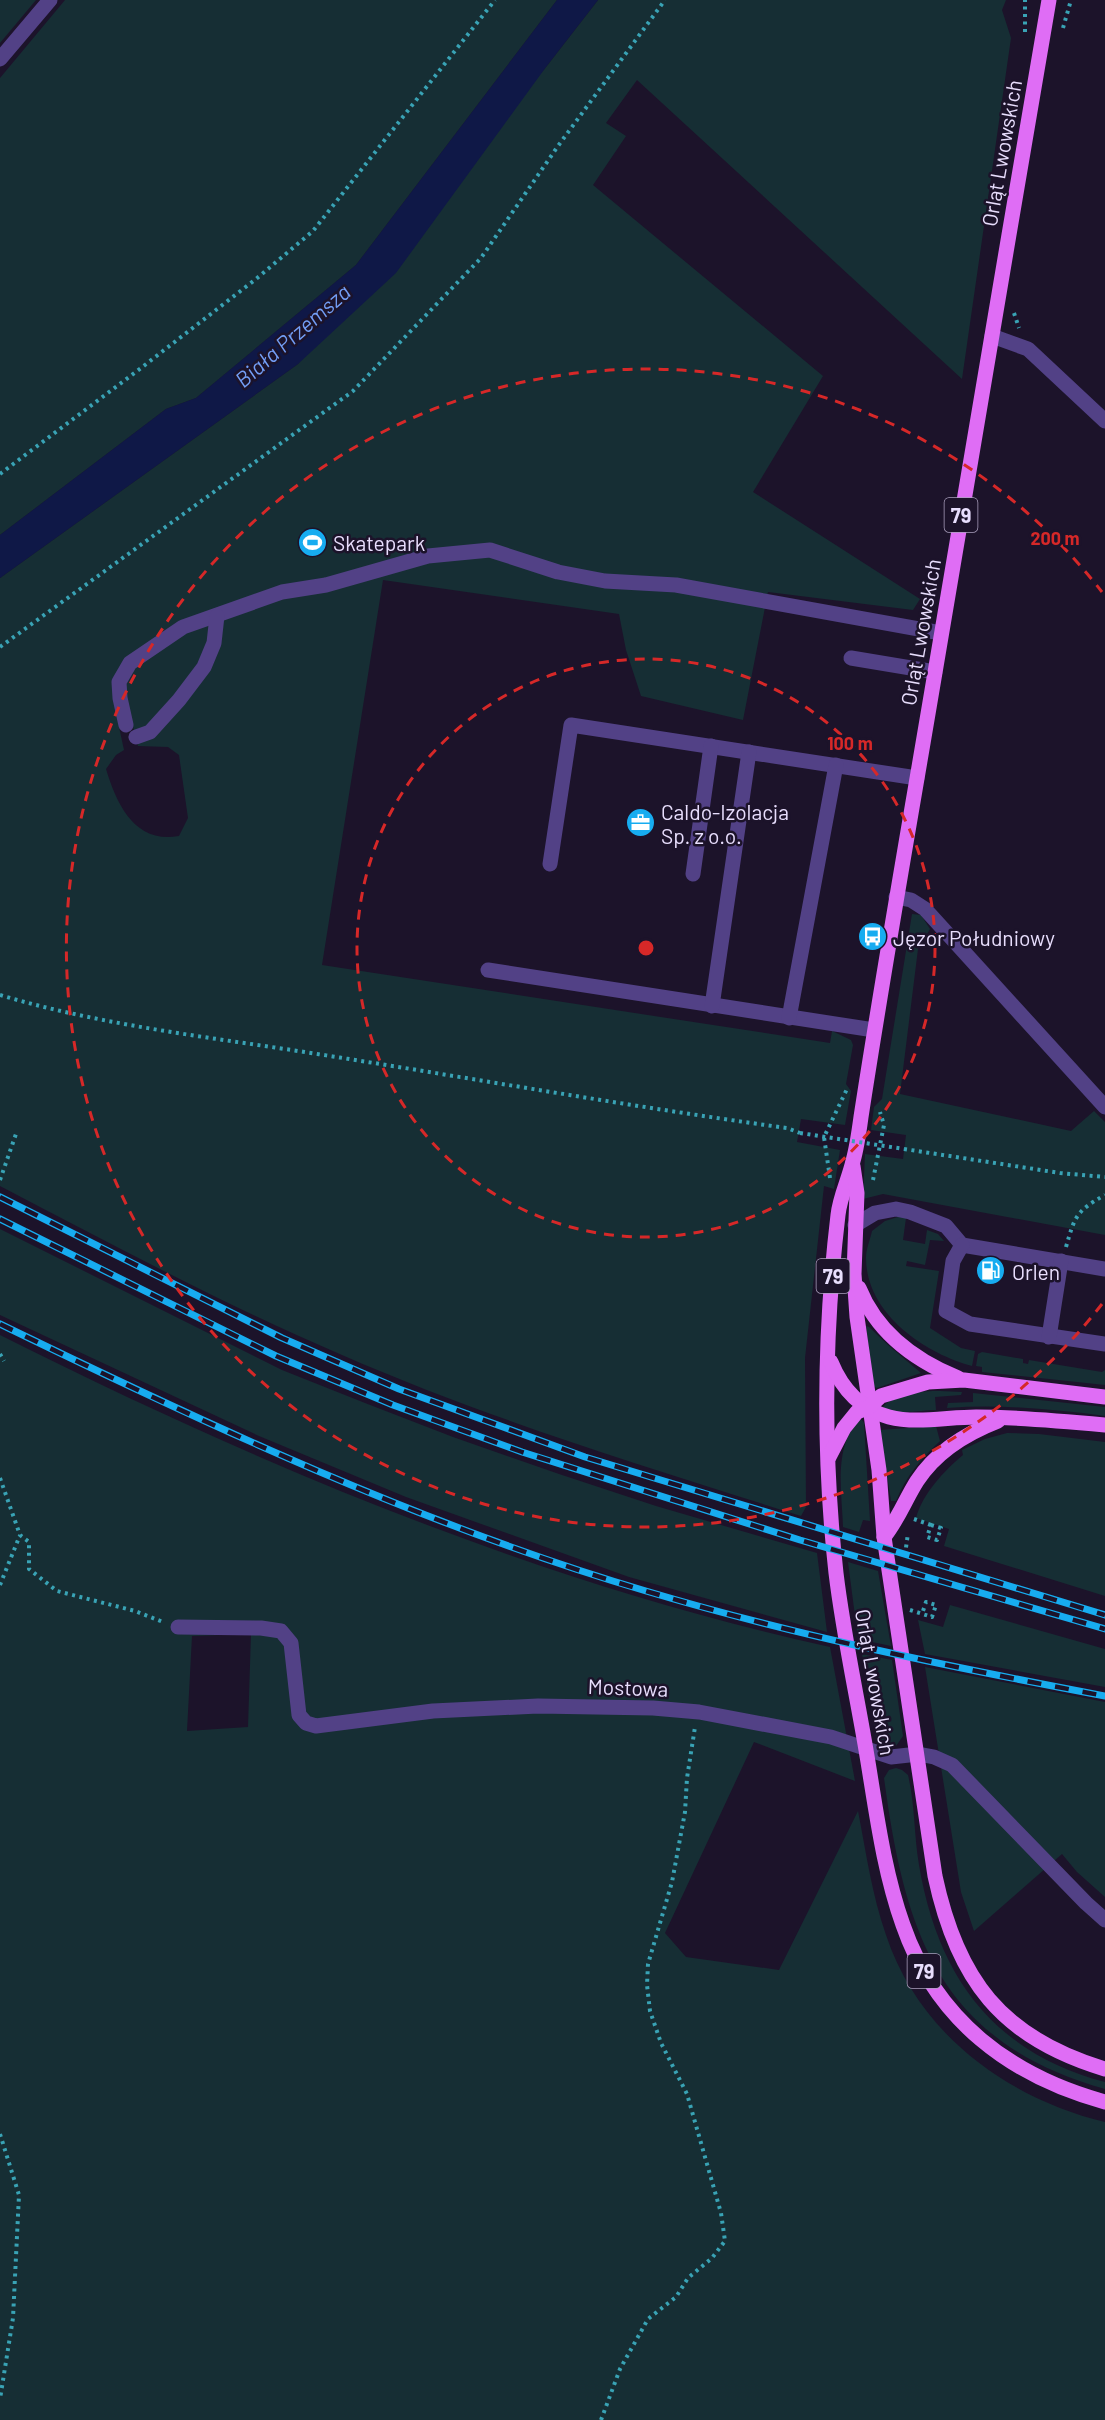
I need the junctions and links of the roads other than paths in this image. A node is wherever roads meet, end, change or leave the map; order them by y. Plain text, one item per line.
1 (50, 0) edge
2 (1049, 0) edge
3 (0, 59) edge
4 (992, 336) junction
5 (1105, 421) edge
6 (217, 616) junction
7 (941, 633) junction
8 (851, 658) dead end
9 (934, 672) junction
10 (711, 746) junction
11 (749, 752) junction
12 (836, 765) junction
13 (917, 778) junction
14 (550, 864) dead end
15 (693, 874) dead end
16 (896, 897) junction
17 (488, 970) dead end
18 (712, 1006) junction
19 (789, 1018) junction
20 (874, 1030) junction
21 (1105, 1107) edge
22 (852, 1165) junction
23 (855, 1225) junction
24 (962, 1245) junction
25 (1061, 1261) junction
26 (1105, 1269) edge
27 (854, 1274) junction
28 (1049, 1337) junction
29 (1105, 1344) edge
30 (829, 1356) junction
31 (964, 1380) junction
32 (1105, 1397) edge
33 (869, 1407) junction
34 (1005, 1418) junction
35 (1105, 1425) edge
36 (828, 1460) junction
37 (884, 1537) junction
38 (178, 1627) road end
39 (866, 1750) junction
40 (918, 1754) junction
41 (1105, 1920) edge
42 (1105, 2069) edge
43 (1105, 2102) edge

1 - 3 street
2 - 4 main road, Orląt Lwowskich / 79
4 - 5 street
4 - 7 main road, Orląt Lwowskich / 79
6 - 6 street
6 - 7 street
7 - 9 main road, Orląt Lwowskich / 79
8 - 9 street
9 - 13 main road, Orląt Lwowskich / 79
10 - 11 street
10 - 14 street
10 - 15 street
11 - 12 street
11 - 18 street
12 - 13 street
12 - 19 street
13 - 16 main road, Orląt Lwowskich / 79
16 - 20 main road, Orląt Lwowskich / 79
16 - 21 street
17 - 18 street
18 - 19 street
19 - 20 street
20 - 22 main road, Orląt Lwowskich / 79
22 - 23 main road, Orląt Lwowskich / 79
22 - 30 main road, Orląt Lwowskich / 79
23 - 24 street
23 - 27 main road, Orląt Lwowskich / 79
24 - 25 street
24 - 28 street
25 - 26 street
25 - 28 street
27 - 31 main road
27 - 33 main road, Orląt Lwowskich / 79
28 - 29 street
30 - 33 main road
30 - 36 main road, Orląt Lwowskich / 79
31 - 32 main road
31 - 33 main road
33 - 34 main road
33 - 36 main road
33 - 37 main road, Orląt Lwowskich / 79
34 - 35 main road
34 - 37 main road
36 - 39 main road, Orląt Lwowskich / 79
37 - 40 main road, Orląt Lwowskich / 79
38 - 39 street, Mostowa
39 - 40 street, Mostowa
39 - 43 main road, Orląt Lwowskich / 79
40 - 41 street, Mostowa
40 - 42 main road, Orląt Lwowskich / 79

